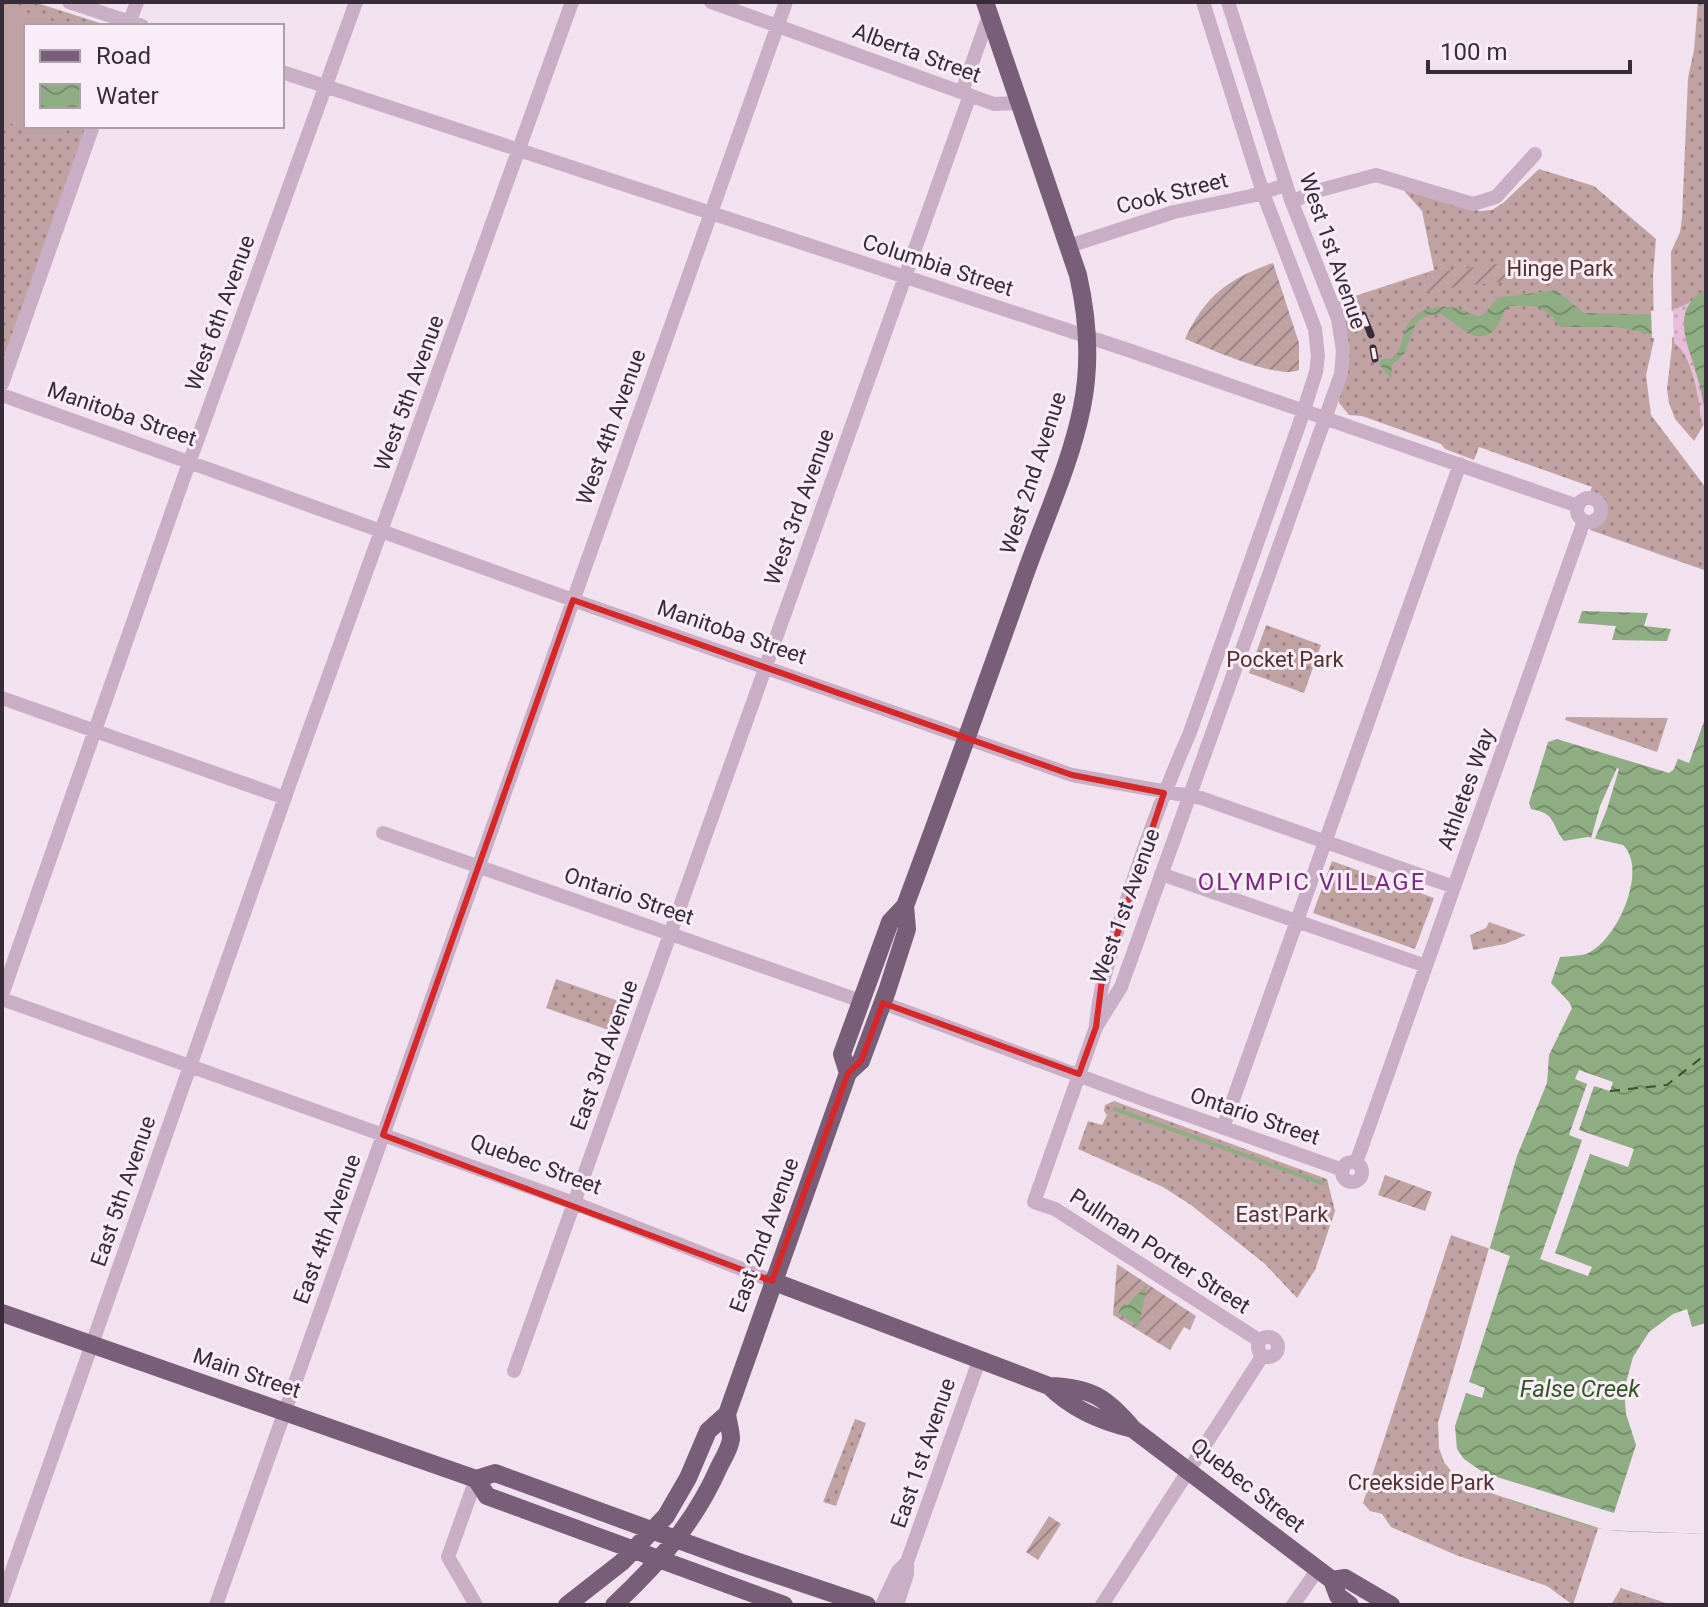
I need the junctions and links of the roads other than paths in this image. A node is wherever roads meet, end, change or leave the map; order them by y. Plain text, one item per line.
1 (69, 2) edge
2 (137, 2) edge
3 (356, 2) edge
4 (572, 2) edge
5 (711, 2) edge
6 (786, 2) edge
7 (1203, 2) edge
8 (1228, 2) edge
9 (987, 9) edge
10 (130, 24) edge
11 (133, 24) edge
12 (778, 25) junction
13 (284, 73) edge
14 (325, 87) junction
15 (966, 94) junction
16 (1019, 103) junction
17 (92, 128) edge
18 (518, 151) junction
19 (1535, 154) dead end
20 (1286, 185) junction
21 (1263, 193) junction
22 (1292, 202) junction
23 (710, 213) junction
24 (1069, 246) junction
25 (904, 277) junction
26 (1087, 337) junction
27 (2, 384) edge
28 (2, 395) edge
29 (1305, 410) junction
30 (1327, 417) junction
31 (190, 461) junction
32 (1460, 464) junction
33 (1578, 506) junction
34 (1584, 521) junction
35 (383, 530) junction
36 (573, 600) junction
37 (765, 667) junction
38 (2, 698) edge
39 (95, 731) junction
40 (967, 739) junction
41 (1164, 793) junction
42 (1189, 797) junction
43 (285, 798) junction
44 (383, 833) dead end
45 (1325, 841) junction
46 (477, 866) junction
47 (1161, 874) junction
48 (1454, 887) junction
49 (905, 906) junction
50 (1297, 920) junction
51 (670, 934) junction
52 (1426, 966) junction
53 (2, 997) edge
54 (861, 1001) junction
55 (883, 1003) junction
56 (1096, 1027) junction
57 (190, 1067) junction
58 (848, 1073) junction
59 (1079, 1074) junction
60 (1223, 1128) junction
61 (383, 1135) junction
62 (1350, 1166) joint
63 (574, 1203) junction
64 (772, 1281) junction
65 (2, 1313) edge
66 (92, 1344) junction
67 (980, 1358) junction
68 (514, 1371) dead end
69 (285, 1412) junction
70 (727, 1414) junction
71 (1190, 1471) junction
72 (476, 1479) junction
73 (653, 1529) junction
74 (677, 1539) junction
75 (634, 1550) junction
76 (659, 1560) junction
77 (907, 1562) junction
78 (1325, 1574) junction
79 (2, 1599) edge
80 (216, 1605) edge
81 (476, 1605) edge
82 (567, 1605) edge
83 (614, 1605) edge
84 (784, 1605) edge
85 (867, 1605) edge
86 (882, 1605) edge
87 (897, 1605) edge
88 (1102, 1605) edge
89 (1293, 1605) edge
90 (1350, 1605) edge
91 (1391, 1605) edge

1 - 10 street
2 - 11 street
3 - 14 street, West 6th Avenue
4 - 18 street, West 5th Avenue
5 - 12 street, Alberta Street
6 - 12 street, West 4th Avenue
7 - 21 street, West 1st Avenue
8 - 20 street, West 1st Avenue
9 - 15 street, West 3rd Avenue
9 - 16 main road, West 2nd Avenue
12 - 15 street, Alberta Street
12 - 23 street, West 4th Avenue
13 - 14 street, Columbia Street
14 - 18 street, Columbia Street
14 - 31 street, West 6th Avenue
15 - 16 street, Alberta Street
15 - 25 street, West 3rd Avenue
16 - 24 main road, West 2nd Avenue
17 - 27 street
18 - 23 street, Columbia Street
18 - 35 street, West 5th Avenue
19 - 22 street
20 - 21 street, Cook Street
20 - 22 street, West 1st Avenue
21 - 24 street, Cook Street
21 - 29 street, West 1st Avenue
22 - 30 street, West 1st Avenue
23 - 25 street, Columbia Street
23 - 36 street, West 4th Avenue
24 - 26 main road, West 2nd Avenue
25 - 26 street, Columbia Street
25 - 37 street, West 3rd Avenue
26 - 29 street, Columbia Street
26 - 40 main road, West 2nd Avenue
28 - 31 street, Manitoba Street
29 - 30 street, Columbia Street
29 - 41 street, West 1st Avenue
30 - 32 street, Columbia Street
30 - 42 street, West 1st Avenue
31 - 35 street, Manitoba Street
31 - 39 street, West 6th Avenue
32 - 33 street, Columbia Street
32 - 45 street
33 - 34 street
33 - 34 street
34 - 48 street, Athletes Way
35 - 36 street, Manitoba Street
35 - 43 street, West 5th Avenue
36 - 37 street, Manitoba Street
36 - 46 street, West 4th Avenue
37 - 40 street, Manitoba Street
37 - 51 street, West 3rd Avenue
38 - 39 street
39 - 43 street
39 - 53 street, West 6th Avenue
40 - 41 street, Manitoba Street
40 - 49 main road, West 2nd Avenue
41 - 42 street, Manitoba Street
41 - 56 street, West 1st Avenue
42 - 45 street, Manitoba Street
42 - 47 street, West 1st Avenue
43 - 57 street, East 5th Avenue
44 - 46 street, Ontario Street
45 - 48 street, Manitoba Street
45 - 50 street
46 - 51 street, Ontario Street
46 - 61 street, East 4th Avenue
47 - 50 street
47 - 56 street, West 1st Avenue
48 - 52 street, Athletes Way
49 - 54 main road, West 2nd Avenue
49 - 55 main road, West 2nd Avenue
50 - 52 street
50 - 60 street
51 - 54 street, Ontario Street
51 - 63 street, East 3rd Avenue
52 - 62 street, Athletes Way
53 - 57 street, Quebec Street
54 - 58 main road, East 2nd Avenue
55 - 58 main road, East 2nd Avenue
55 - 59 street, Ontario Street
56 - 59 street
57 - 61 street, Quebec Street
57 - 66 street, East 5th Avenue
58 - 64 main road, East 2nd Avenue
59 - 60 street, Ontario Street
59 - 71 street, Pullman Porter Street
60 - 62 street, Ontario Street
61 - 63 street, Quebec Street
61 - 69 street, East 4th Avenue
63 - 64 street, Quebec Street
63 - 68 street, East 3rd Avenue
64 - 67 main road, Quebec Street
64 - 70 main road, East 2nd Avenue
65 - 66 main road, Main Street
66 - 69 main road, Main Street
66 - 79 street, East 5th Avenue
67 - 71 main road, Quebec Street
67 - 77 street, East 1st Avenue
69 - 72 main road, Main Street
69 - 80 street, East 4th Avenue
70 - 73 main road, East 2nd Avenue
70 - 74 main road, East 2nd Avenue
71 - 78 main road, Quebec Street
71 - 88 street
72 - 73 main road, Main Street
72 - 75 main road, Main Street
72 - 81 street
73 - 74 main road, Main Street
73 - 75 main road, East 2nd Avenue
74 - 76 main road, East 2nd Avenue
74 - 85 main road, Main Street
75 - 76 main road, Main Street
75 - 82 main road, East 2nd Avenue
76 - 83 main road, East 2nd Avenue
76 - 84 main road, Main Street
77 - 86 street, East 1st Avenue
77 - 87 street, East 1st Avenue
78 - 89 street
78 - 90 main road, Quebec Street
78 - 91 main road, Quebec Street

